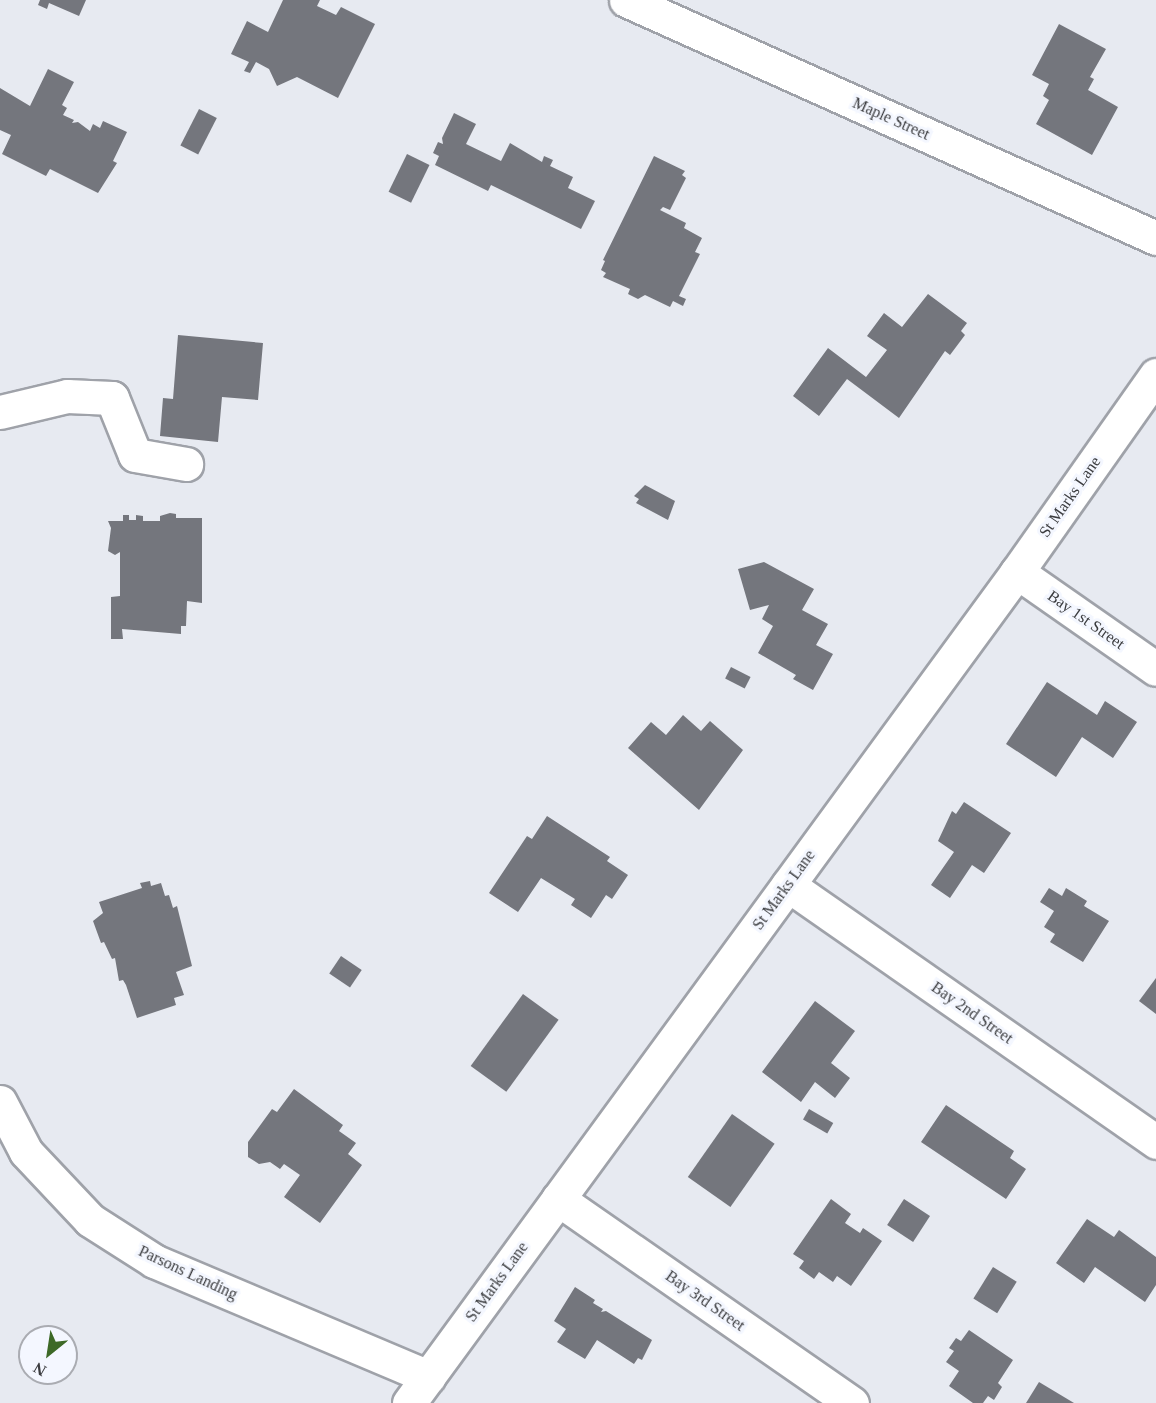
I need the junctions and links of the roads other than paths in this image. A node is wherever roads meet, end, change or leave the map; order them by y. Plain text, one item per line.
1 (626, 0) edge
2 (1156, 238) edge
3 (1156, 375) edge
4 (0, 411) edge
5 (186, 464) dead end
6 (1017, 572) junction
7 (1156, 669) edge
8 (788, 885) junction
9 (0, 1102) edge
10 (1156, 1142) edge
11 (558, 1199) junction
12 (428, 1377) junction
13 (409, 1403) edge
14 (852, 1403) edge

1 - 2 street, Maple Street
3 - 6 street, St Marks Lane
4 - 5 street
6 - 7 street, Bay 1st Street
6 - 8 street, St Marks Lane
8 - 10 street, Bay 2nd Street
8 - 11 street, St Marks Lane
9 - 12 street, Parsons Landing
11 - 12 street, St Marks Lane
11 - 14 street, Bay 3rd Street
12 - 13 street, St Marks Lane

